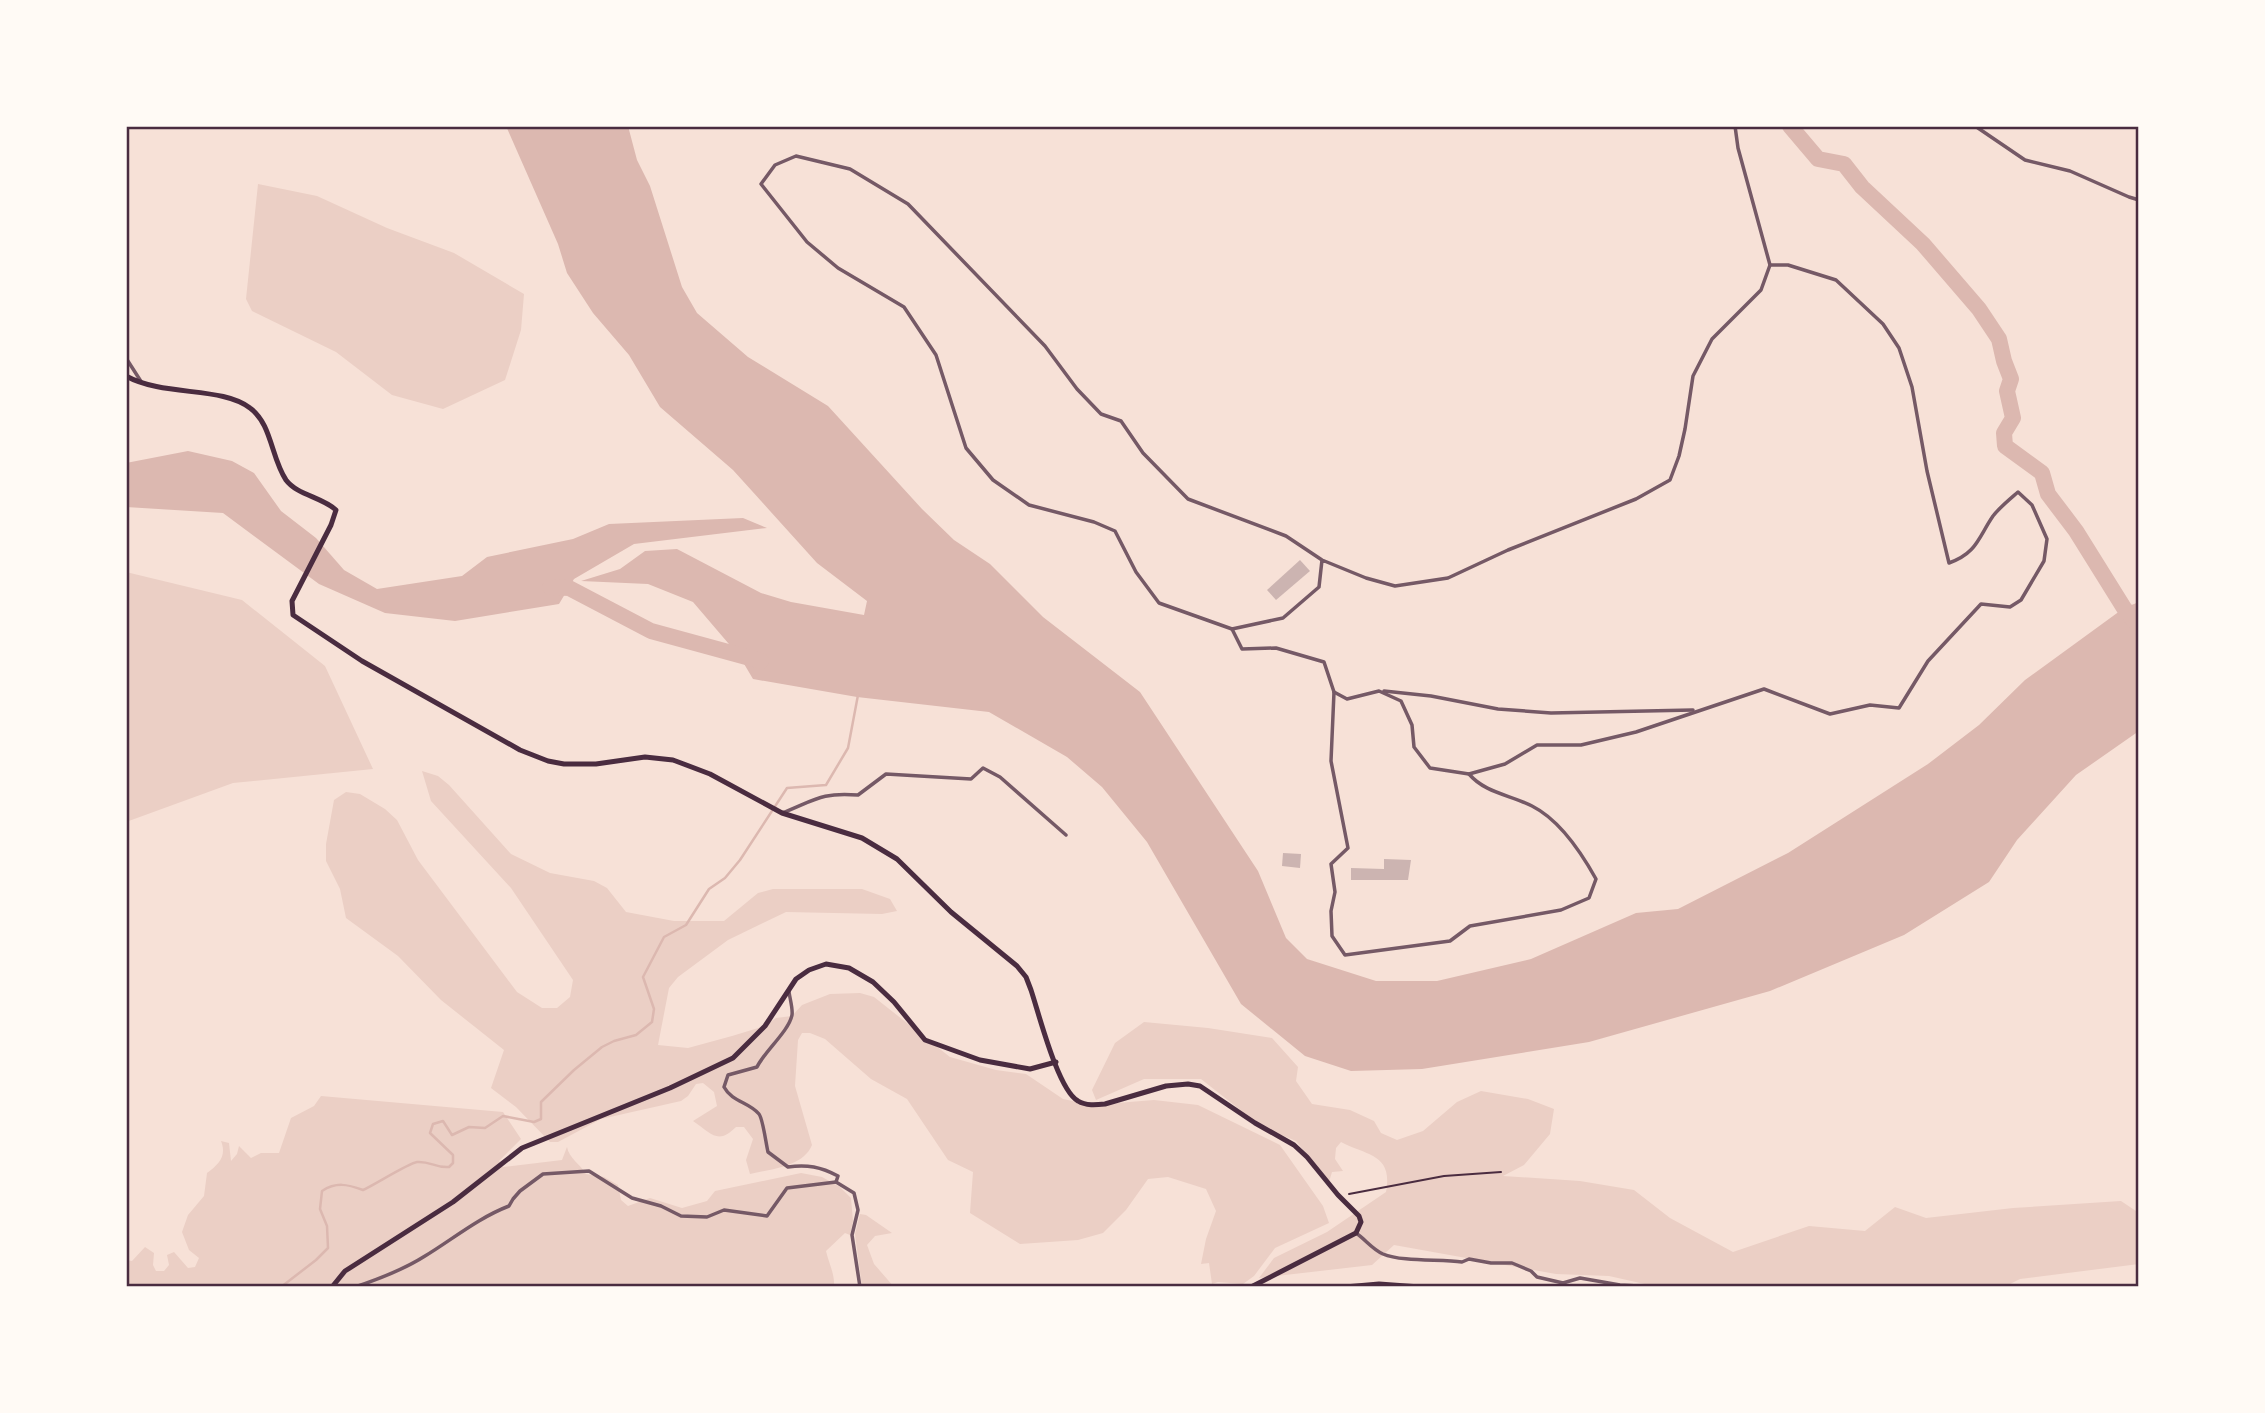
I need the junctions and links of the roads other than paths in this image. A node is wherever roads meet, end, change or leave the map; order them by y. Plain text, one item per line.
1 (1735, 126) edge
2 (1975, 126) edge
3 (2139, 200) edge
4 (1770, 265) junction
5 (126, 358) edge
6 (126, 376) edge
7 (142, 385) junction
8 (1322, 560) junction
9 (1232, 628) junction
10 (1379, 691) junction
11 (1334, 692) junction
12 (1698, 710) junction
13 (1469, 774) junction
14 (782, 813) junction
15 (1066, 835) dead end
16 (789, 992) junction
17 (1056, 1062) junction
18 (836, 1182) junction
19 (1356, 1233) junction
20 (332, 1287) edge
21 (355, 1287) edge
22 (860, 1287) edge
23 (1251, 1287) edge
24 (1345, 1287) edge
25 (1420, 1287) edge
26 (1657, 1287) edge

1 - 4 street
2 - 3 street
4 - 8 street
4 - 12 street
5 - 7 street
6 - 7 main road
7 - 14 main road
8 - 9 street
8 - 9 street
9 - 11 street
10 - 11 street
10 - 12 street
10 - 13 street
11 - 13 street
12 - 13 street
14 - 15 street
14 - 17 main road
16 - 17 main road
16 - 18 street
16 - 20 main road
17 - 19 main road
18 - 21 street
18 - 22 street
19 - 23 main road
19 - 26 street
24 - 25 main road

